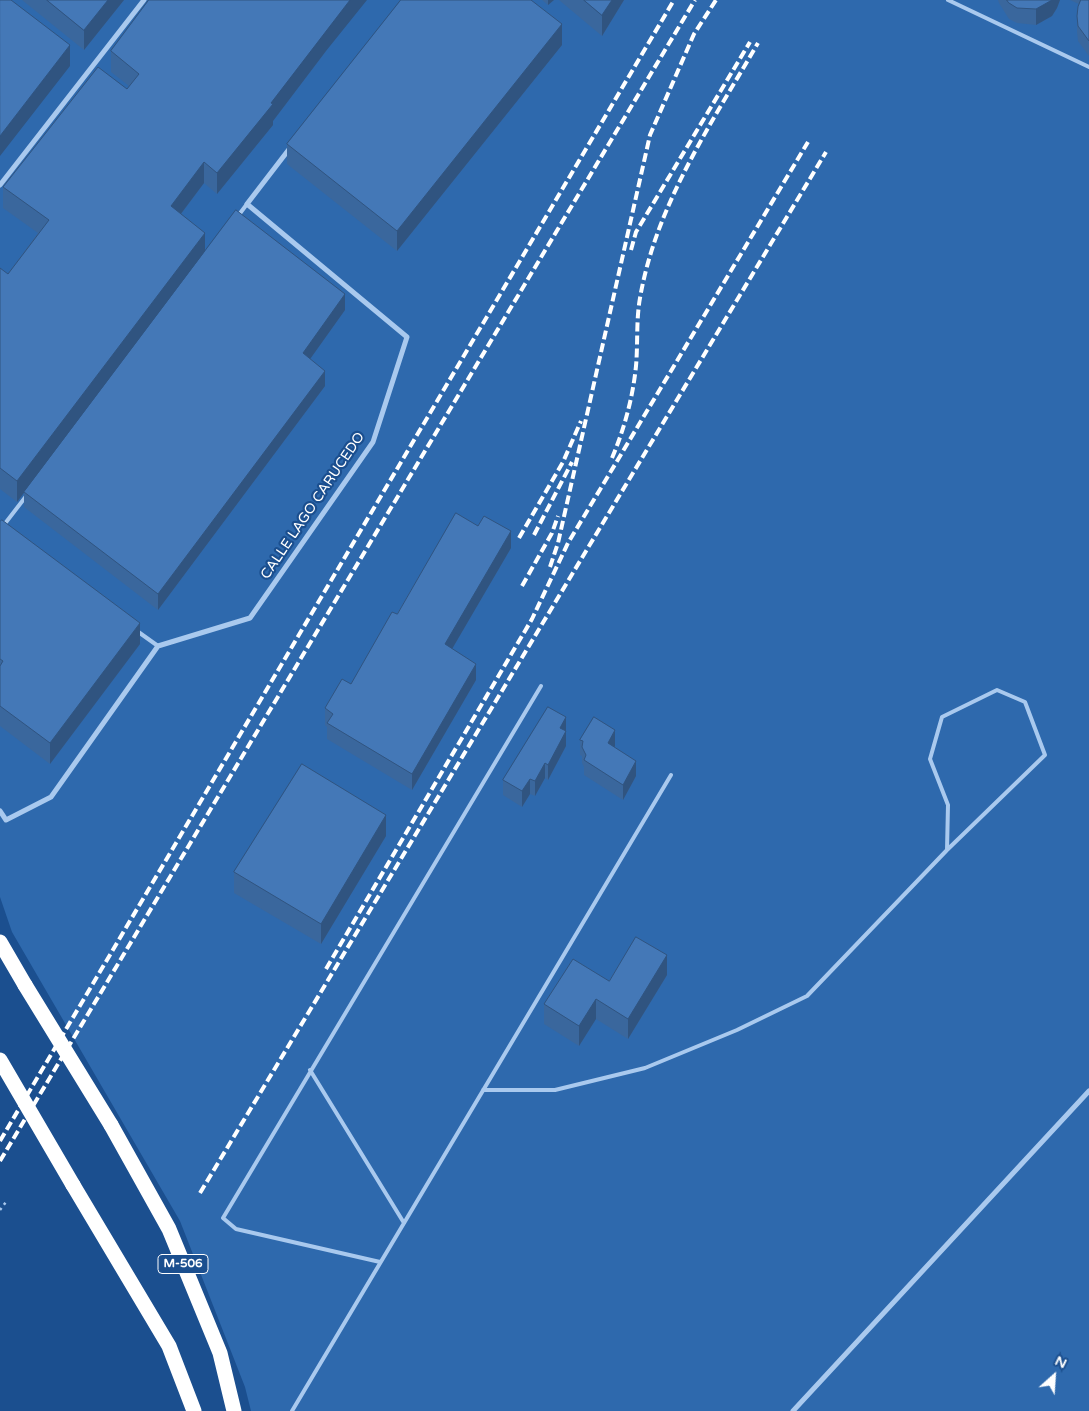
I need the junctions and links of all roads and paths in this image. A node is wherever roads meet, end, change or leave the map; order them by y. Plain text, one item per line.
1 (144, 0) edge
2 (948, 0) edge
3 (1089, 67) edge
4 (294, 141) edge
5 (0, 185) edge
6 (247, 204) junction
7 (235, 220) edge
8 (30, 490) edge
9 (0, 530) edge
10 (8, 536) edge
11 (134, 629) edge
12 (158, 646) junction
13 (541, 686) dead end
14 (671, 775) dead end
15 (0, 811) edge
16 (947, 850) junction
17 (0, 942) edge
18 (0, 1060) edge
19 (310, 1070) junction
20 (483, 1090) junction
21 (1089, 1091) edge
22 (6, 1202) dead end
23 (0, 1210) edge
24 (404, 1223) junction
25 (380, 1262) junction
26 (194, 1411) edge
27 (234, 1411) edge
28 (292, 1411) edge
29 (793, 1411) edge

1 - 5 street
2 - 3 lane
4 - 6 street
6 - 7 lane
6 - 12 street, CALLE LAGO CARUCEDO
8 - 9 lane
9 - 10 lane
11 - 12 lane
12 - 15 street
13 - 19 lane
14 - 20 lane
16 - 16 lane
16 - 20 lane
17 - 27 highway, M-506, bridge
18 - 26 highway, bridge
19 - 24 lane
19 - 25 lane
20 - 24 lane
21 - 29 street
22 - 23 path
24 - 25 lane
25 - 28 lane

